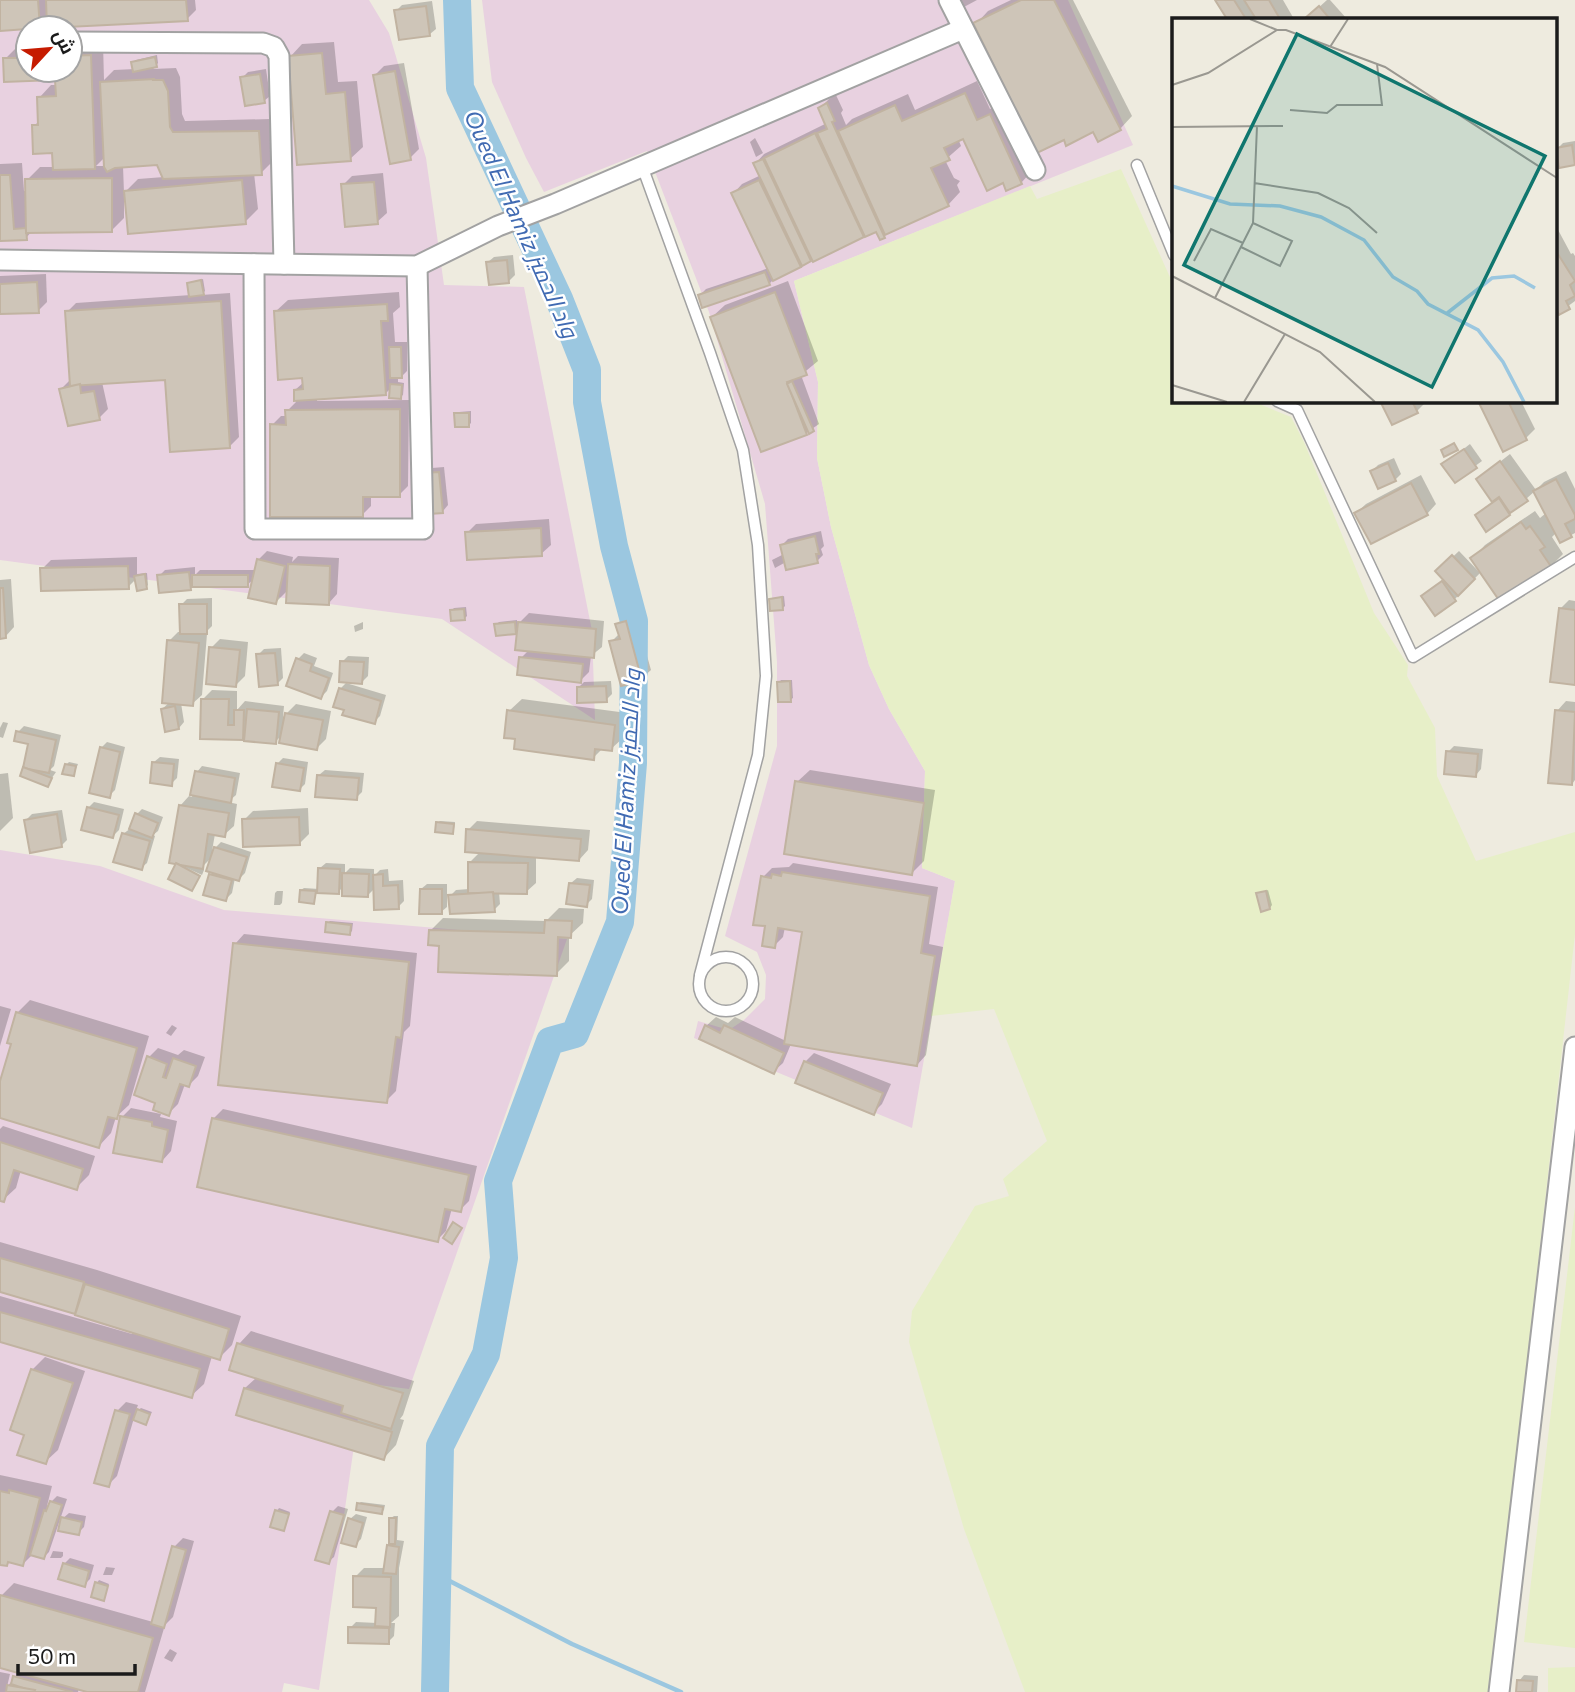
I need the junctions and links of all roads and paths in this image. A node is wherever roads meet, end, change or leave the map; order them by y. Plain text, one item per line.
1 (948, 0) edge
2 (963, 29) junction
3 (84, 41) edge
4 (1137, 165) dead end
5 (642, 166) junction
6 (1035, 170) dead end
7 (1172, 250) edge
8 (0, 260) edge
9 (254, 264) junction
10 (284, 264) junction
11 (417, 266) junction
12 (1279, 402) edge
13 (1575, 557) edge
14 (700, 975) junction
15 (1575, 1047) edge
16 (1499, 1692) edge

1 - 2 street
2 - 5 street
2 - 6 street
3 - 10 street
4 - 7 lane
5 - 11 street
5 - 14 lane
8 - 9 street
9 - 10 street
9 - 11 street
10 - 11 street
12 - 13 lane
14 - 14 lane
15 - 16 street

